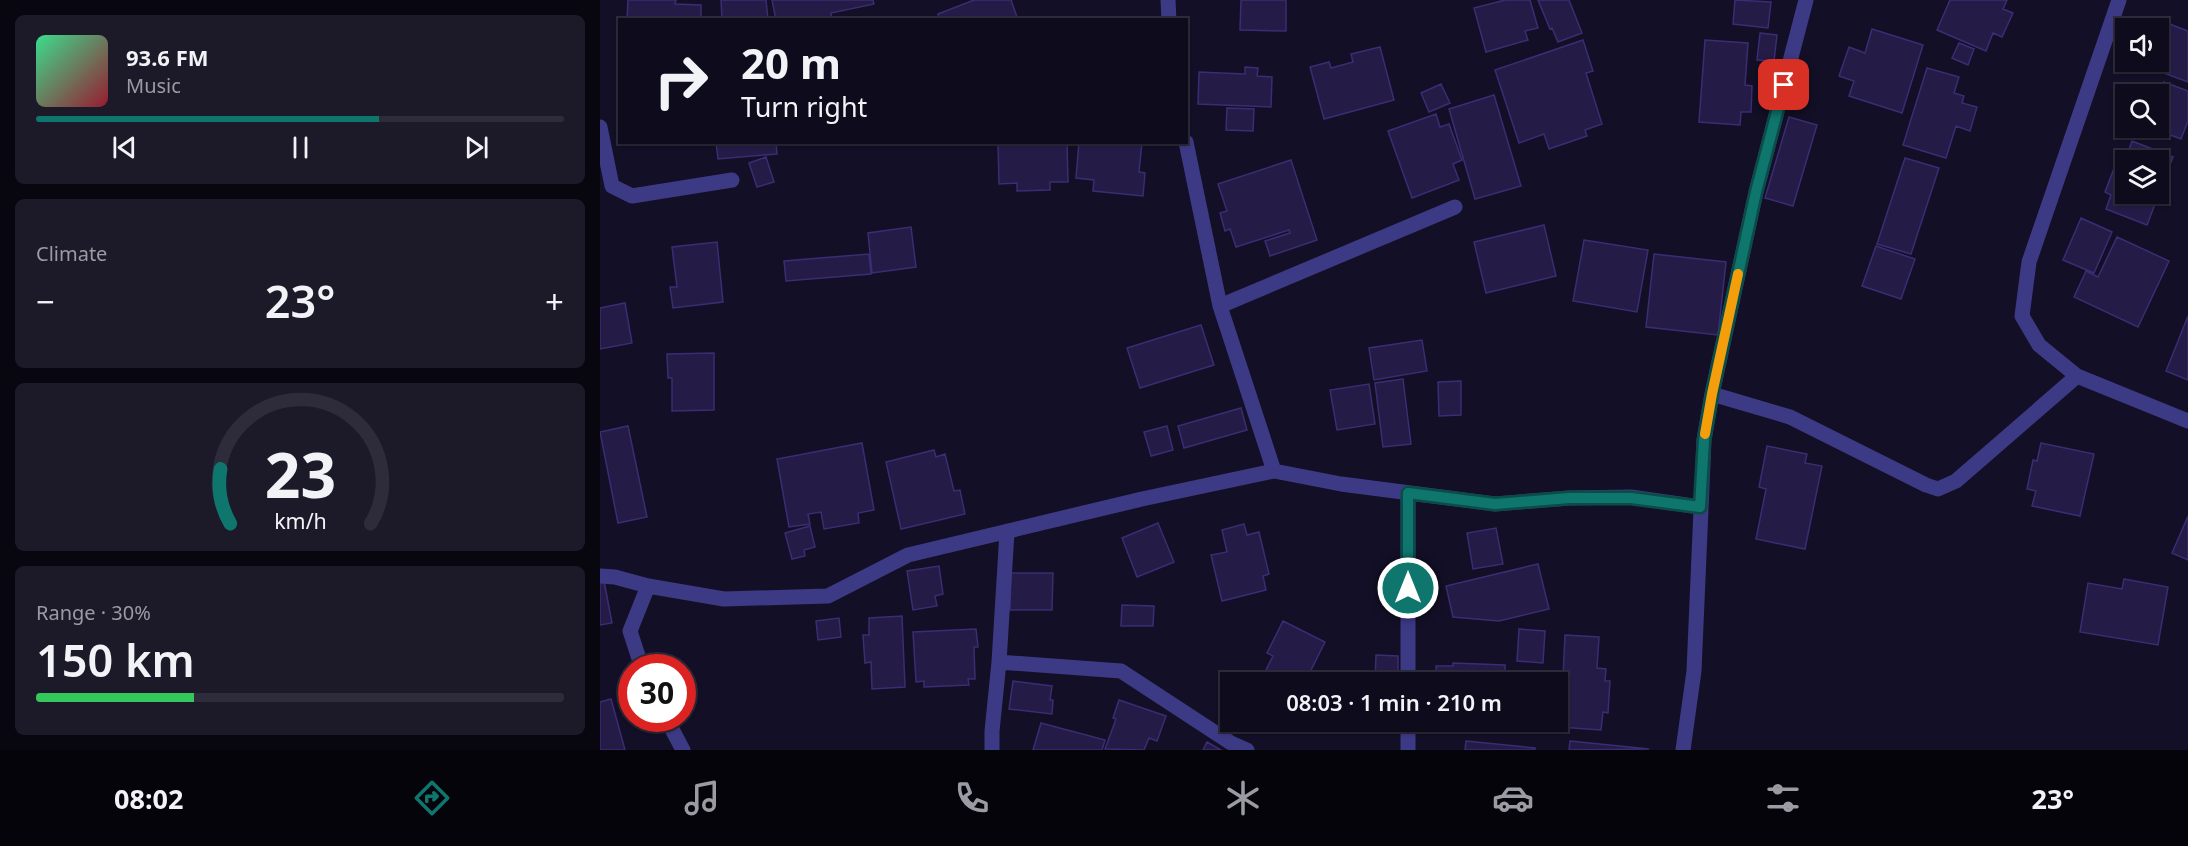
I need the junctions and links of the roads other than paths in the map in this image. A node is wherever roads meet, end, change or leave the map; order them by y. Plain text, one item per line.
1 (1168, 0) edge
2 (1806, 0) edge
3 (2119, 0) edge
4 (1169, 18) edge
5 (600, 127) edge
6 (1186, 144) edge
7 (732, 180) dead end
8 (1455, 207) dead end
9 (1220, 306) junction
10 (2078, 376) junction
11 (1712, 394) junction
12 (2188, 421) edge
13 (1274, 471) junction
14 (1408, 493) junction
15 (1700, 507) junction
16 (1007, 532) junction
17 (600, 576) edge
18 (648, 586) junction
19 (637, 654) edge
20 (999, 662) junction
21 (1408, 672) edge
22 (673, 732) edge
23 (1408, 732) edge
24 (683, 750) edge
25 (992, 750) edge
26 (1246, 750) edge
27 (1408, 750) edge
28 (1683, 750) edge

1 - 4 street
2 - 11 street
3 - 10 street
5 - 7 street
6 - 9 street
8 - 9 street
9 - 13 street
10 - 11 street
10 - 12 street
11 - 15 street
13 - 14 street
13 - 16 street
14 - 15 street
14 - 21 street
15 - 28 street
16 - 18 street
16 - 20 street
17 - 18 street
18 - 19 street
20 - 25 street
20 - 26 street
22 - 24 street
23 - 27 street

